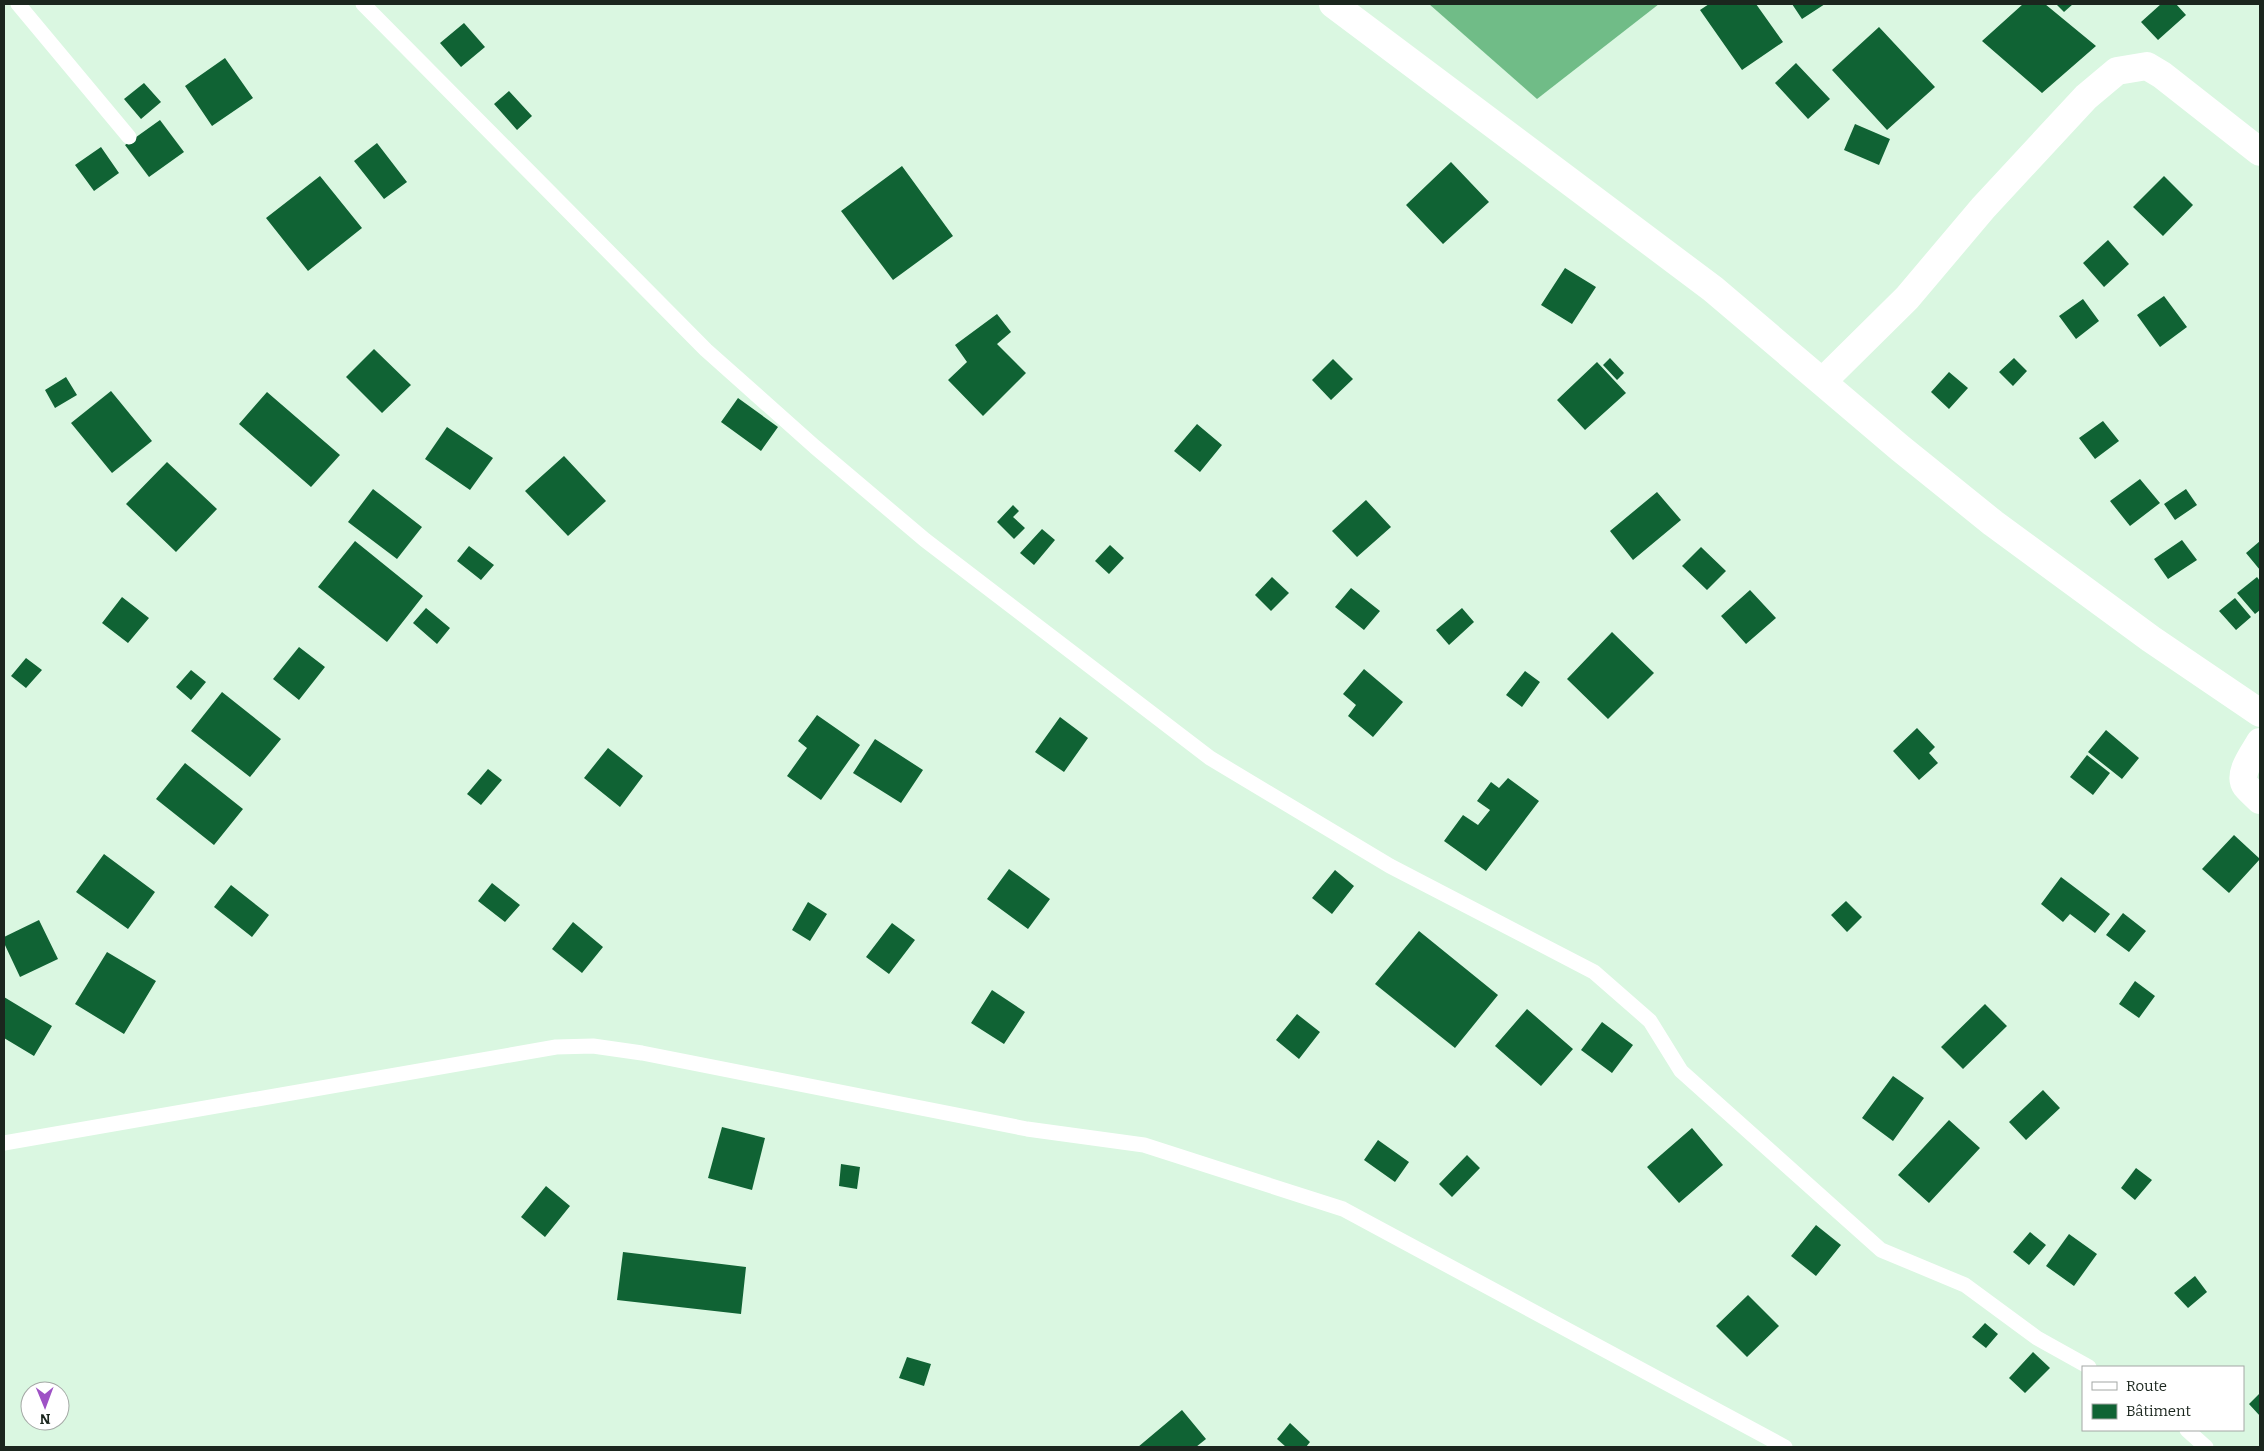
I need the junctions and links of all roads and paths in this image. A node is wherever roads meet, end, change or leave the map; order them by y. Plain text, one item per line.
1 (18, 4) edge
2 (363, 4) edge
3 (1333, 4) edge
4 (130, 137) dead end
5 (2260, 152) edge
6 (1822, 382) junction
7 (2260, 713) edge
8 (2260, 742) edge
9 (2260, 800) edge
10 (4, 1143) edge
11 (2087, 1366) edge
12 (2188, 1431) edge
13 (1785, 1447) edge
14 (2206, 1447) edge

1 - 4 lane
2 - 11 lane
3 - 6 street
5 - 6 street
6 - 7 street
8 - 9 street
10 - 13 lane
12 - 14 lane

